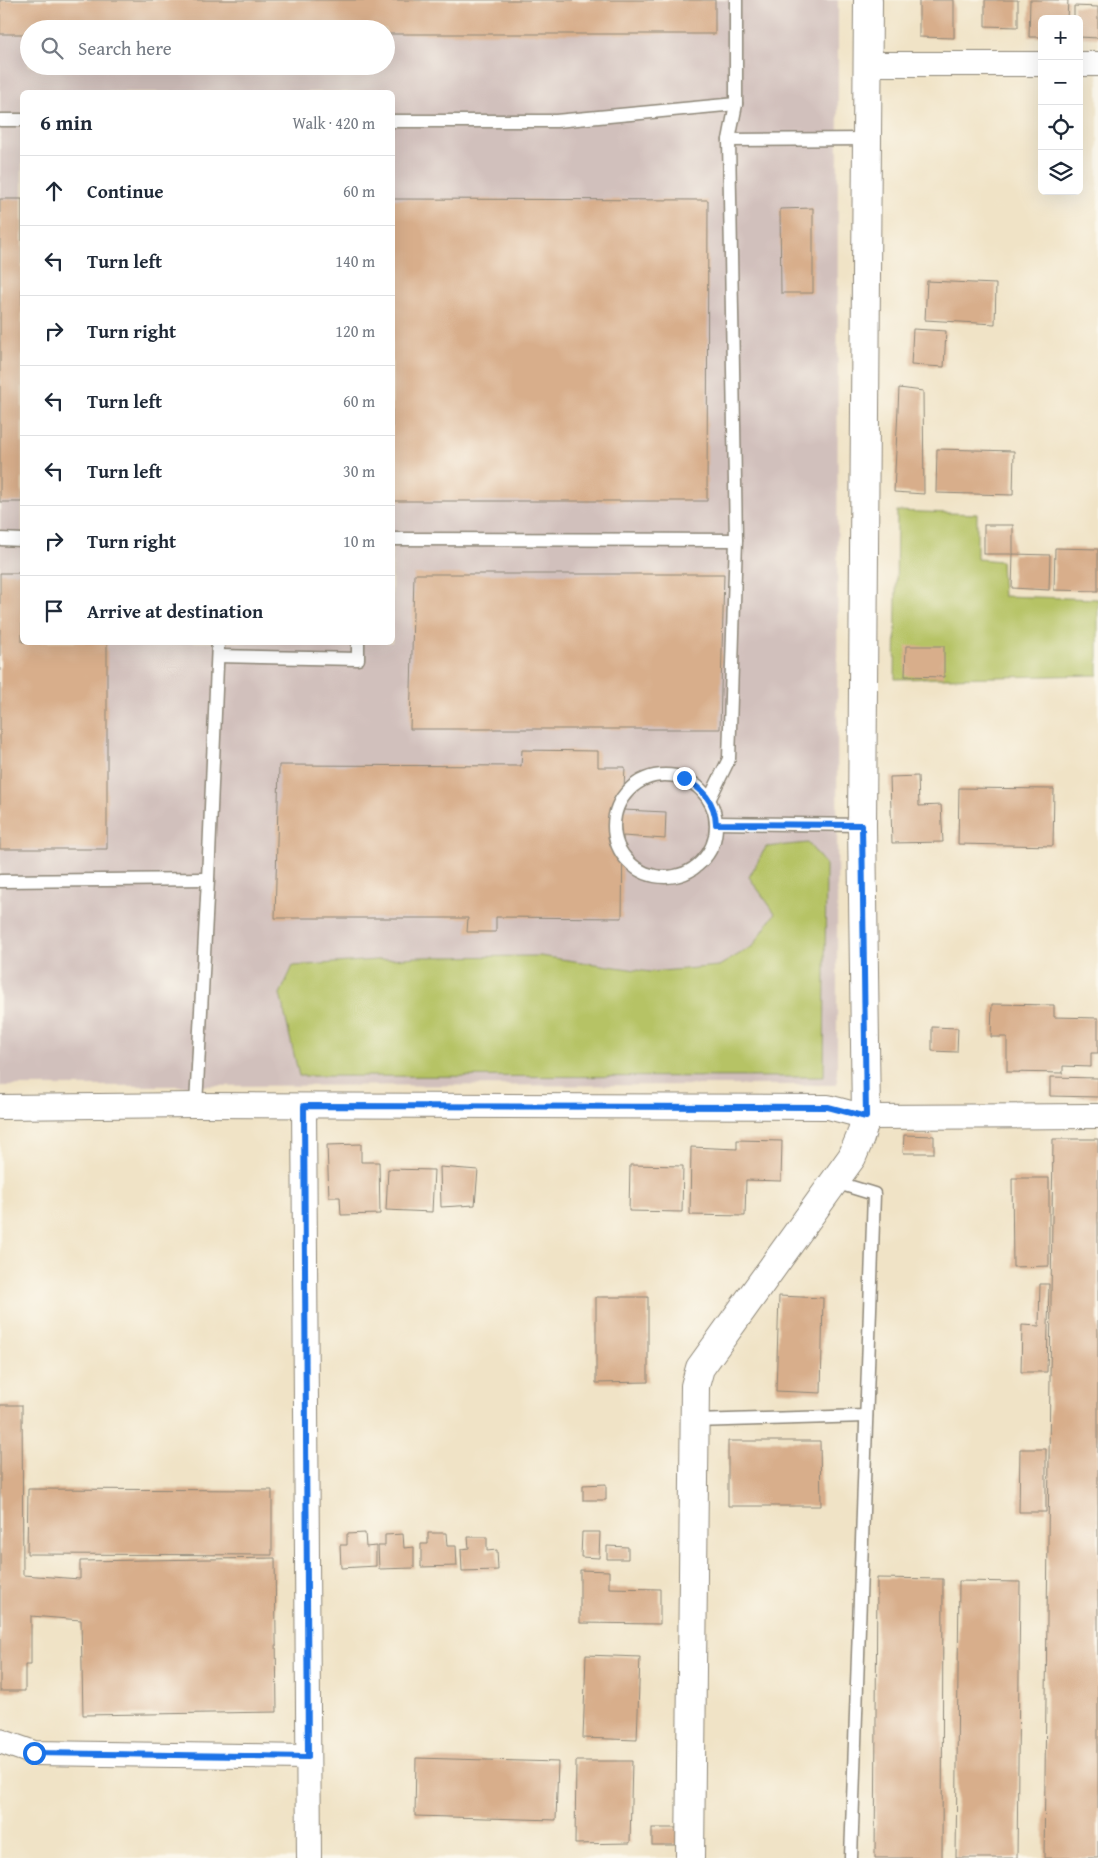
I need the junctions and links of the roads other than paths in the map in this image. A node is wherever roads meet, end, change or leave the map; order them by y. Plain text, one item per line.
1 (736, 0) edge
2 (868, 0) edge
3 (868, 64) junction
4 (1038, 64) edge
5 (1083, 64) edge
6 (1098, 64) edge
7 (736, 104) junction
8 (0, 120) edge
9 (20, 120) edge
10 (395, 120) edge
11 (867, 139) junction
12 (729, 140) junction
13 (0, 540) edge
14 (20, 540) edge
15 (395, 540) edge
16 (736, 540) junction
17 (218, 645) edge
18 (358, 645) edge
19 (218, 656) junction
20 (709, 800) junction
21 (716, 824) junction
22 (862, 825) junction
23 (208, 878) junction
24 (0, 881) edge
25 (196, 1105) junction
26 (304, 1106) junction
27 (0, 1107) edge
28 (1098, 1116) edge
29 (866, 1117) junction
30 (835, 1182) junction
31 (866, 1416) junction
32 (695, 1421) junction
33 (0, 1741) edge
34 (308, 1757) junction
35 (309, 1858) edge
36 (690, 1858) edge
37 (851, 1858) edge

1 - 7 lane
2 - 3 street
3 - 4 street
3 - 11 street
5 - 6 street
7 - 10 lane
7 - 12 lane
8 - 9 lane
11 - 12 lane
11 - 22 street
12 - 16 lane
13 - 14 lane
15 - 16 lane
16 - 20 lane
17 - 19 lane
18 - 19 lane
19 - 23 lane
20 - 21 lane
20 - 21 lane
21 - 22 lane
22 - 29 street
23 - 24 lane
23 - 25 lane
25 - 26 street
25 - 27 street
26 - 29 street
26 - 34 street
28 - 29 street
29 - 30 street
30 - 31 lane
30 - 32 street
31 - 32 lane
31 - 37 lane
32 - 36 street
33 - 34 street
34 - 35 street

